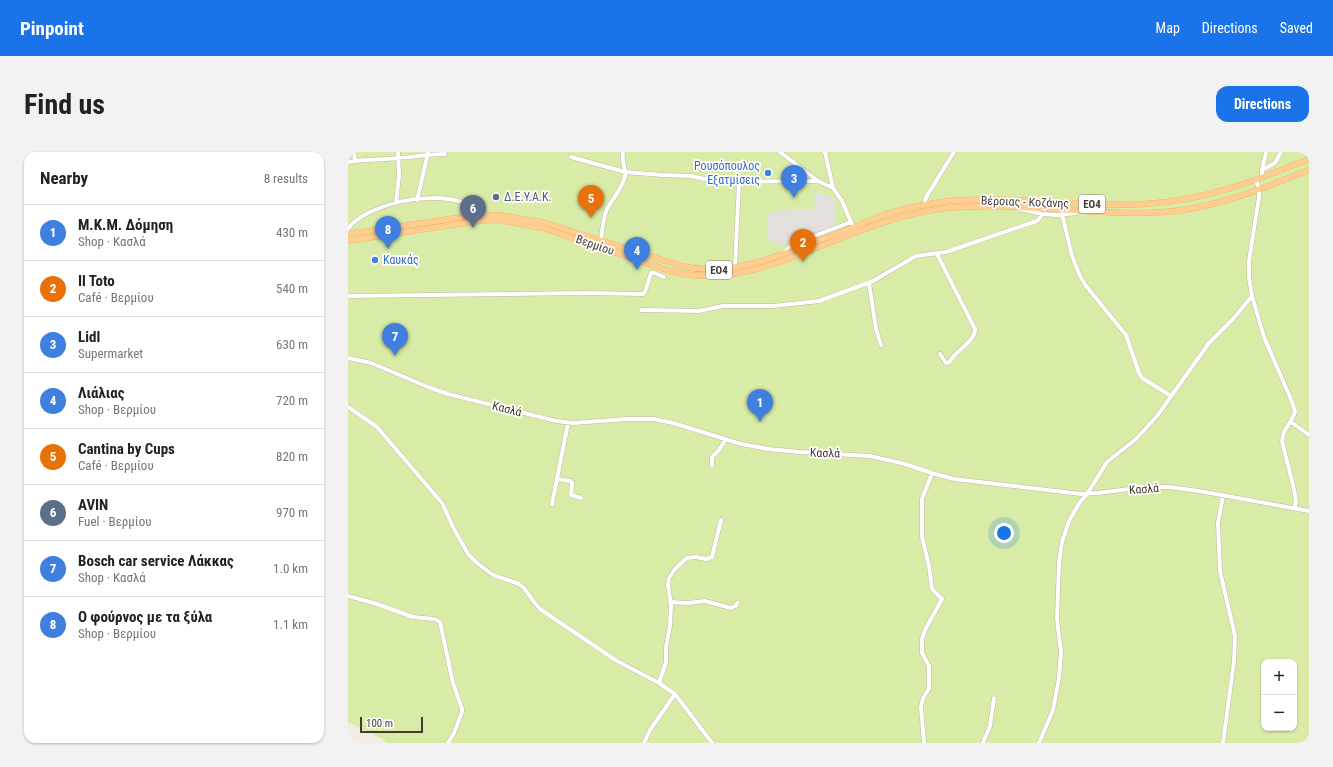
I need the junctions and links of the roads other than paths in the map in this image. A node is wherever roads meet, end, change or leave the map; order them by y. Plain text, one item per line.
1 (354, 152) edge
2 (398, 152) edge
3 (623, 152) edge
4 (780, 152) edge
5 (825, 152) edge
6 (954, 152) edge
7 (1266, 152) edge
8 (1281, 152) edge
9 (428, 153) edge
10 (445, 154) dead end
11 (571, 157) dead end
12 (399, 158) junction
13 (1309, 159) edge
14 (355, 161) junction
15 (348, 162) edge
16 (1262, 170) junction
17 (1309, 170) edge
18 (625, 172) junction
19 (1259, 179) junction
20 (818, 181) junction
21 (739, 182) junction
22 (833, 188) junction
23 (1259, 189) junction
24 (417, 200) junction
25 (396, 202) junction
26 (925, 205) junction
27 (1009, 208) junction
28 (926, 211) joint
29 (1092, 212) junction
30 (488, 214) junction
31 (1042, 214) junction
32 (1062, 214) junction
33 (493, 220) junction
34 (853, 227) junction
35 (348, 229) edge
36 (348, 234) edge
37 (601, 240) junction
38 (348, 241) edge
39 (937, 254) junction
40 (735, 268) junction
41 (664, 276) dead end
42 (869, 283) junction
43 (348, 296) edge
44 (1252, 296) junction
45 (641, 310) dead end
46 (881, 345) dead end
47 (940, 354) dead end
48 (348, 358) edge
49 (1170, 396) junction
50 (348, 407) edge
51 (1291, 422) junction
52 (568, 423) junction
53 (1309, 435) edge
54 (726, 439) junction
55 (712, 466) dead end
56 (932, 473) junction
57 (558, 478) junction
58 (1088, 494) junction
59 (1223, 496) junction
60 (582, 498) dead end
61 (552, 504) dead end
62 (1294, 508) junction
63 (1309, 511) edge
64 (721, 520) dead end
65 (348, 596) edge
66 (670, 602) junction
67 (737, 603) dead end
68 (658, 683) junction
69 (675, 694) junction
70 (994, 698) dead end
71 (448, 743) edge
72 (644, 743) edge
73 (712, 743) edge
74 (924, 743) edge
75 (983, 743) edge
76 (1039, 743) edge
77 (1224, 743) edge

1 - 14 street
2 - 12 street
3 - 18 street
4 - 20 street
5 - 22 street
6 - 26 street
7 - 16 street
8 - 16 street
9 - 10 street
9 - 12 street
9 - 24 street
11 - 18 street
12 - 14 street
12 - 25 street
13 - 19 main road, Βέροιας - Κοζάνης / ΕΟ4
14 - 15 street
16 - 19 street
17 - 23 main road, Βέροιας - Κοζάνης / ΕΟ4
18 - 21 street
18 - 37 street
19 - 23 street
19 - 26 main road, Βέροιας - Κοζάνης / ΕΟ4
20 - 21 street
20 - 22 street
21 - 40 street
22 - 34 street
23 - 29 main road, Βέροιας - Κοζάνης / ΕΟ4
23 - 44 street
24 - 25 street
24 - 30 street
25 - 35 street
26 - 34 main road, Βερμίου / ΕΟ4
27 - 28 main road, Βέροιας - Κοζάνης / ΕΟ4
27 - 29 main road, Βέροιας - Κοζάνης / ΕΟ4
27 - 31 street
28 - 34 main road, Βερμίου / ΕΟ4
29 - 32 street
30 - 33 street
30 - 36 main road, Βερμίου / ΕΟ4
30 - 37 main road, Βερμίου / ΕΟ4
31 - 32 street
31 - 39 street
32 - 49 street
33 - 34 main road, Βερμίου / ΕΟ4
33 - 38 main road, Βερμίου / ΕΟ4
34 - 40 main road, Βερμίου / ΕΟ4
37 - 40 main road, Βερμίου / ΕΟ4
39 - 42 street
39 - 47 street
41 - 43 street
42 - 45 street
42 - 46 street
44 - 49 street
44 - 51 street
48 - 52 street, Κασλά
49 - 58 street
50 - 68 street
51 - 53 street
51 - 62 street
52 - 54 street, Κασλά
52 - 57 street
54 - 55 street
54 - 56 street, Κασλά
56 - 58 street, Κασλά
56 - 74 street
57 - 60 street
57 - 61 street
58 - 59 street, Κασλά
58 - 76 street
59 - 62 street, Κασλά
59 - 77 street
62 - 63 street, Κασλά
64 - 66 street
65 - 71 street
66 - 67 street
66 - 68 street
68 - 69 street
69 - 72 street
69 - 73 street
70 - 75 street

